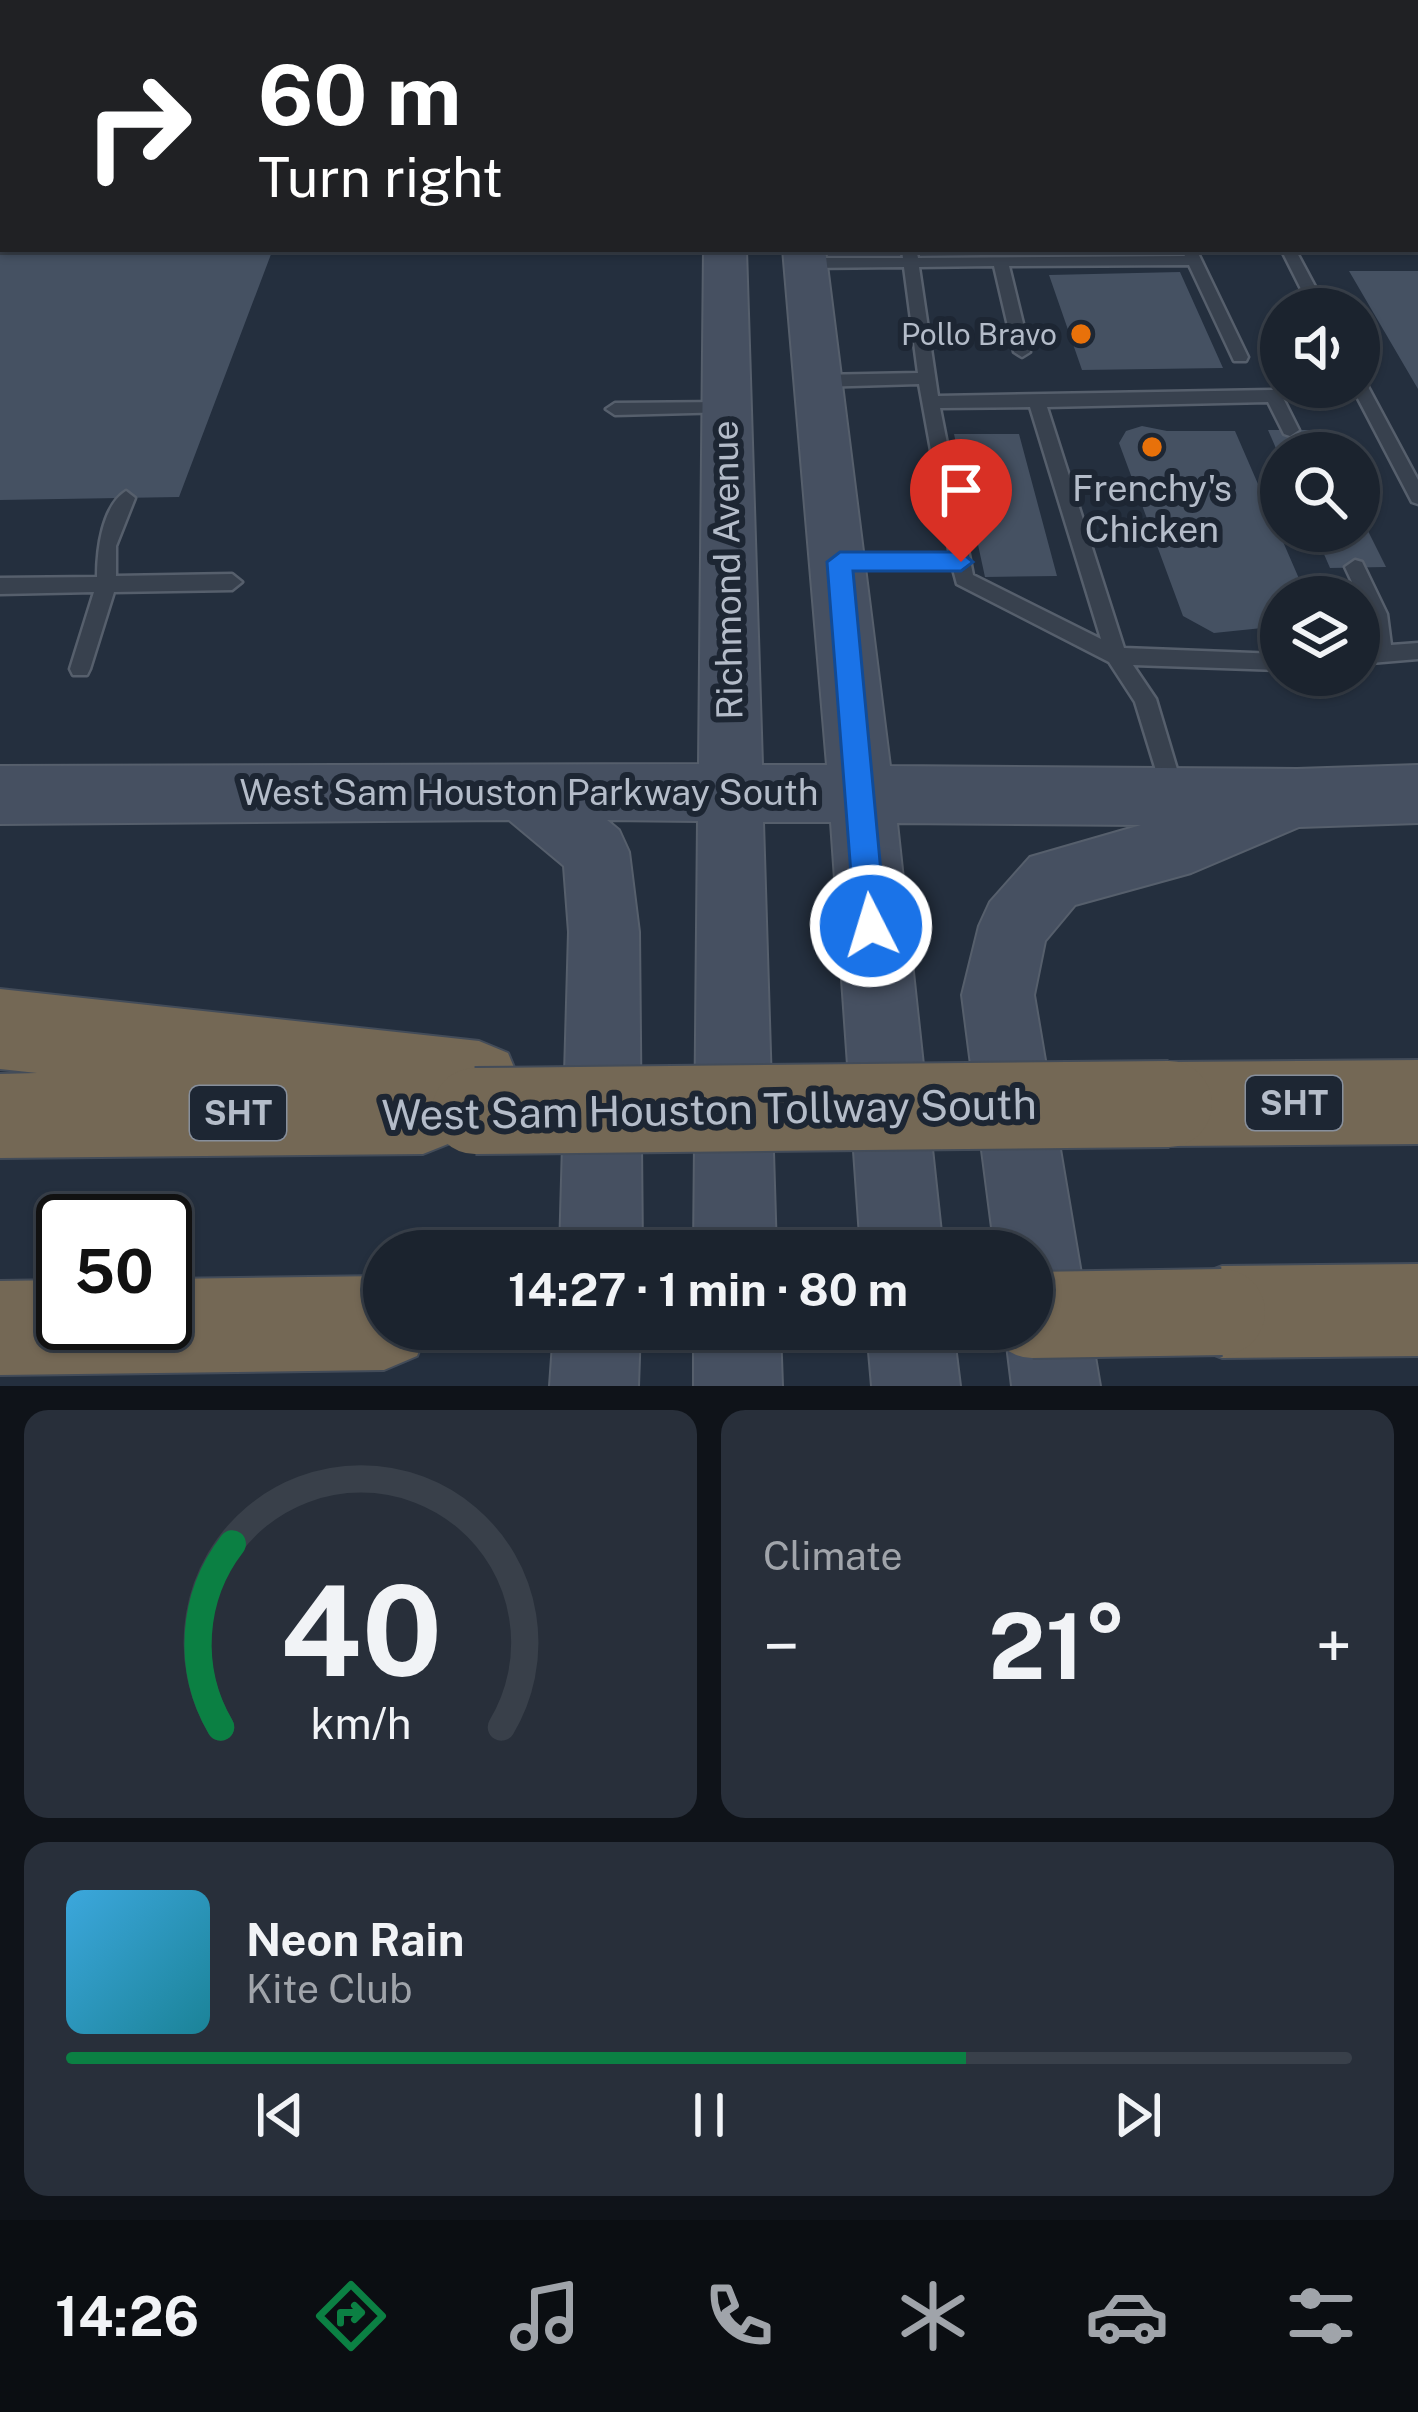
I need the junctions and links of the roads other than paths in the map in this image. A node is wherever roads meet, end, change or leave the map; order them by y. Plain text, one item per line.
1 (345, 0) edge
2 (418, 0) edge
3 (725, 252) edge
4 (1290, 252) edge
5 (909, 254) edge
6 (1155, 255) edge
7 (1192, 255) edge
8 (804, 256) edge
9 (1000, 260) junction
10 (1308, 288) edge
11 (1022, 352) dead end
12 (1240, 357) dead end
13 (926, 378) junction
14 (818, 381) junction
15 (1036, 401) junction
16 (930, 402) junction
17 (725, 408) junction
18 (1371, 408) edge
19 (615, 410) dead end
20 (1290, 430) dead end
21 (1418, 496) edge
22 (126, 498) dead end
23 (840, 562) junction
24 (961, 562) junction
25 (1355, 568) dead end
26 (232, 582) dead end
27 (0, 586) edge
28 (106, 586) junction
29 (1418, 651) edge
30 (1382, 652) joint
31 (1116, 656) junction
32 (1260, 661) edge
33 (80, 669) dead end
34 (522, 791) junction
35 (728, 793) junction
36 (862, 793) junction
37 (0, 794) edge
38 (1418, 794) edge
39 (1175, 797) junction
40 (1298, 798) junction
41 (0, 1029) edge
42 (477, 1097) junction
43 (1418, 1102) edge
44 (0, 1116) edge
45 (602, 1230) edge
46 (735, 1230) edge
47 (900, 1230) edge
48 (1418, 1310) edge
49 (1053, 1315) edge
50 (363, 1323) edge
51 (0, 1328) edge
52 (596, 1350) edge
53 (737, 1350) edge
54 (912, 1350) edge
55 (594, 1386) edge
56 (738, 1386) edge
57 (916, 1386) edge
58 (1056, 1386) edge

1 - 2 lane
3 - 17 main road, Richmond Avenue
4 - 10 lane
5 - 8 lane
5 - 9 lane
5 - 13 lane
6 - 7 lane
6 - 9 lane
7 - 12 lane
8 - 14 main road
9 - 11 lane
13 - 14 lane
13 - 16 lane
14 - 23 main road
15 - 16 lane
15 - 20 lane
15 - 31 lane
16 - 24 lane
17 - 19 lane
17 - 35 main road, Richmond Avenue
18 - 21 lane
22 - 28 lane
23 - 24 lane
23 - 36 main road
24 - 31 lane
25 - 30 lane
26 - 28 lane
27 - 28 lane
28 - 33 lane
29 - 30 lane
31 - 32 lane
31 - 39 lane
34 - 35 main road, West Sam Houston Parkway South
34 - 37 main road, West Sam Houston Parkway South
34 - 45 main road
35 - 36 main road, West Sam Houston Parkway South
35 - 46 main road, Richmond Avenue
36 - 39 main road, West Sam Houston Parkway South
36 - 47 main road
38 - 40 main road, West Sam Houston Parkway South
39 - 40 main road, West Sam Houston Parkway South
40 - 58 main road
41 - 42 highway
42 - 43 highway, West Sam Houston Tollway South / SHT, bridge
42 - 44 highway, West Sam Houston Tollway South / SHT
48 - 49 highway, bridge
50 - 51 highway
52 - 55 main road
53 - 56 main road
54 - 57 main road

